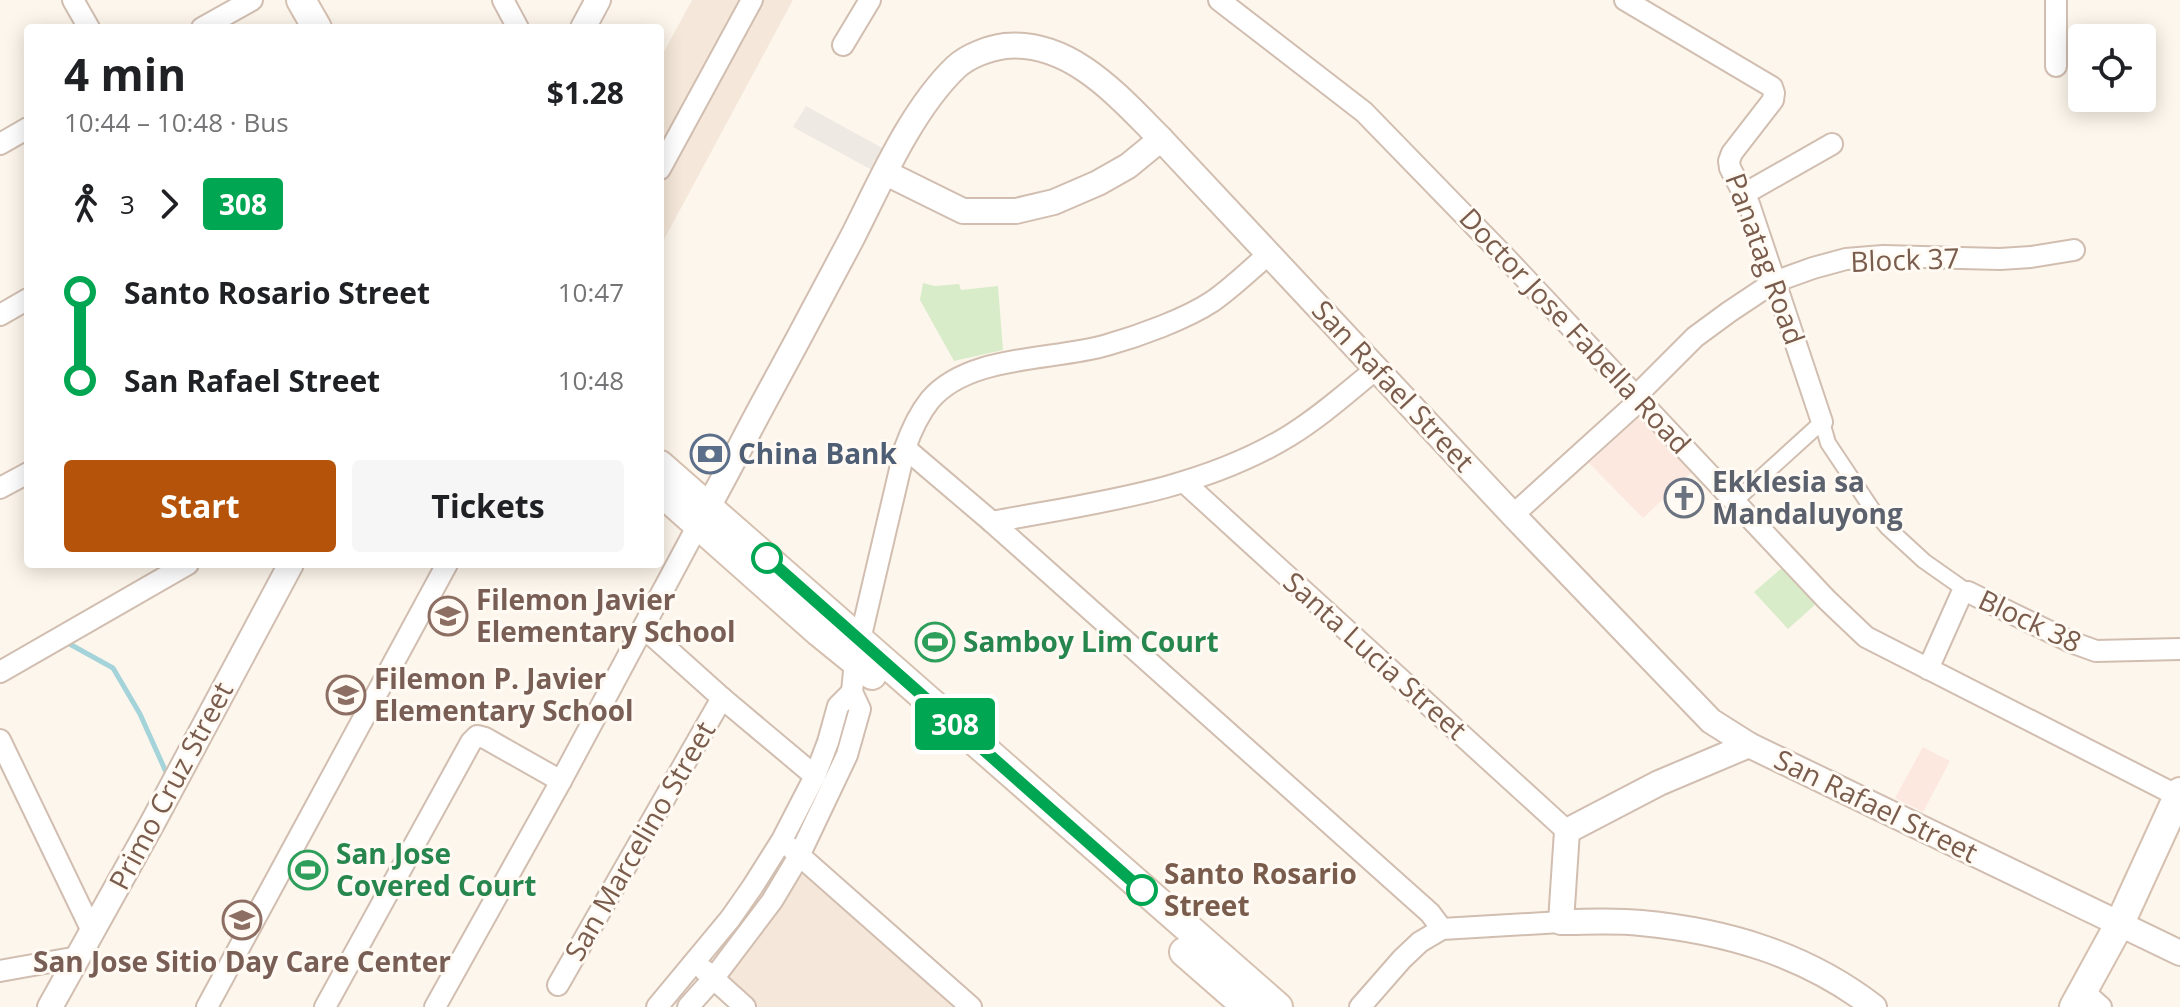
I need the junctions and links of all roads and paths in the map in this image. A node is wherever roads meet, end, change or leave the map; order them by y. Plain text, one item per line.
1 (73, 0) edge
2 (252, 0) edge
3 (279, 0) edge
4 (301, 0) edge
5 (503, 0) edge
6 (598, 0) edge
7 (752, 0) edge
8 (870, 0) edge
9 (1219, 0) edge
10 (1625, 0) edge
11 (2056, 0) edge
12 (87, 24) edge
13 (209, 24) edge
14 (293, 24) edge
15 (315, 24) edge
16 (516, 24) edge
17 (585, 24) edge
18 (843, 45) dead end
19 (2056, 66) dead end
20 (24, 130) edge
21 (1161, 139) junction
22 (0, 144) edge
23 (1832, 144) dead end
24 (664, 162) edge
25 (886, 173) junction
26 (1744, 194) junction
27 (2074, 250) dead end
28 (1269, 254) junction
29 (1774, 282) junction
30 (24, 301) edge
31 (0, 315) edge
32 (1376, 369) junction
33 (1638, 398) junction
34 (1822, 422) junction
35 (905, 448) junction
36 (664, 470) edge
37 (24, 475) edge
38 (1184, 482) junction
39 (0, 488) edge
40 (664, 493) edge
41 (1735, 501) junction
42 (1513, 515) junction
43 (703, 516) junction
44 (992, 522) junction
45 (181, 568) edge
46 (289, 568) edge
47 (445, 568) edge
48 (1968, 592) junction
49 (644, 628) junction
50 (2180, 649) edge
51 (858, 651) junction
52 (1928, 669) junction
53 (0, 672) edge
54 (852, 692) junction
55 (722, 698) junction
56 (0, 740) edge
57 (1749, 745) junction
58 (815, 776) junction
59 (561, 781) junction
60 (2179, 795) edge
61 (2180, 825) edge
62 (1567, 831) junction
63 (782, 840) junction
64 (799, 856) junction
65 (1561, 922) junction
66 (2126, 926) junction
67 (1442, 929) junction
68 (92, 931) junction
69 (2180, 953) edge
70 (78, 957) junction
71 (695, 962) junction
72 (0, 971) edge
73 (713, 979) junction
74 (558, 985) dead end
75 (2090, 1003) edge
76 (50, 1007) edge
77 (207, 1007) edge
78 (325, 1007) edge
79 (435, 1007) edge
80 (657, 1007) edge
81 (688, 1007) edge
82 (745, 1007) edge
83 (971, 1007) edge
84 (1247, 1007) edge
85 (1278, 1007) edge
86 (1360, 1007) edge
87 (1874, 1007) edge

1 - 12 street
2 - 13 street
3 - 14 main road
4 - 15 main road
5 - 16 street
6 - 17 street
7 - 24 street
8 - 18 street
9 - 33 street, Doctor Jose Fabella Road
10 - 26 street, Panatag Road
11 - 19 street
20 - 22 street
21 - 25 street
21 - 25 street, San Rafael Street
21 - 28 street, San Rafael Street
23 - 26 street
25 - 43 street, San Rafael Street
26 - 29 street, Panatag Road
27 - 29 street, Block 37
28 - 32 street, San Rafael Street
28 - 35 street
29 - 33 street, Block 37
29 - 34 street, Panatag Road
30 - 31 street
32 - 38 street
32 - 42 street, San Rafael Street
33 - 41 street, Doctor Jose Fabella Road
33 - 42 street, Block 37
34 - 41 street
34 - 48 street
35 - 44 street
35 - 51 street
36 - 43 main road
37 - 39 street
38 - 44 street
38 - 62 street, Santa Lucia Street
40 - 43 main road
41 - 52 street, Doctor Jose Fabella Road
42 - 57 street, San Rafael Street
43 - 49 street, San Rafael Street
43 - 51 main road
44 - 67 street
45 - 53 street
46 - 68 street, Primo Cruz Street
47 - 77 street
48 - 50 street, Block 38
48 - 52 street, Block 38
49 - 55 street
49 - 59 street, San Rafael Street
51 - 54 street
51 - 84 main road
51 - 85 main road
52 - 60 street, Doctor Jose Fabella Road
54 - 58 street
54 - 64 street
55 - 58 street
55 - 74 street, San Marcelino Street
56 - 68 street
57 - 62 street
57 - 66 street, San Rafael Street
58 - 63 street
59 - 78 street
59 - 79 street, San Rafael Street
60 - 66 main road
61 - 66 main road
62 - 65 street
63 - 64 street
63 - 71 street
64 - 73 street
64 - 83 street
65 - 67 street
65 - 87 street
66 - 69 street, San Rafael Street
66 - 75 main road
67 - 86 street
68 - 70 street, Primo Cruz Street
70 - 72 street
70 - 76 street, Primo Cruz Street
71 - 73 street
71 - 80 street
73 - 81 street
73 - 82 street

